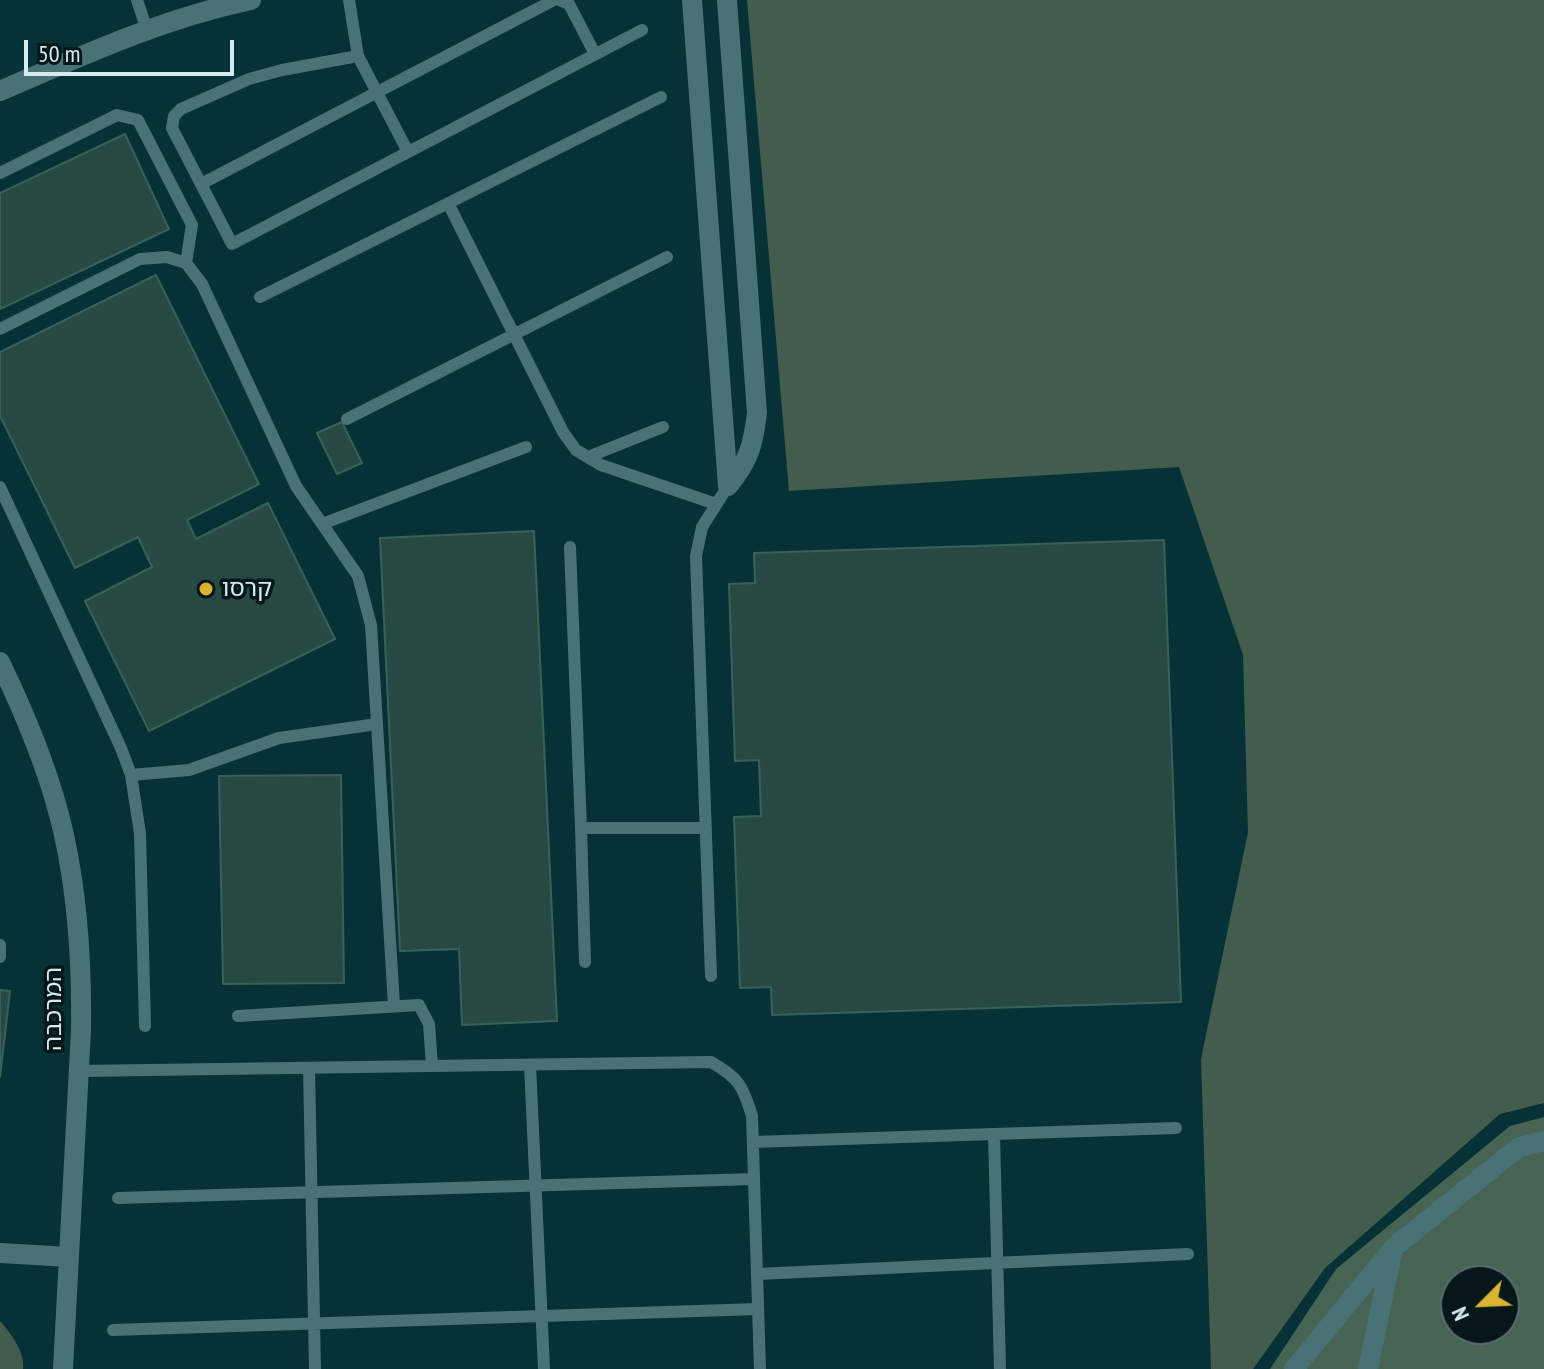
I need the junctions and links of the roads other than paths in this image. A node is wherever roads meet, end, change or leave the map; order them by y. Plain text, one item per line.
1 (137, 0) edge
2 (251, 0) edge
3 (349, 0) edge
4 (556, 0) edge
5 (692, 0) edge
6 (727, 0) edge
7 (147, 30) junction
8 (642, 30) dead end
9 (595, 54) junction
10 (358, 56) junction
11 (0, 91) edge
12 (377, 92) junction
13 (661, 97) dead end
14 (408, 152) junction
15 (0, 173) edge
16 (201, 184) junction
17 (448, 203) junction
18 (667, 257) dead end
19 (186, 263) junction
20 (260, 297) dead end
21 (0, 329) edge
22 (514, 335) junction
23 (347, 419) dead end
24 (663, 427) dead end
25 (526, 447) dead end
26 (588, 457) junction
27 (728, 486) junction
28 (0, 487) edge
29 (716, 504) junction
30 (322, 524) junction
31 (570, 547) dead end
32 (0, 662) edge
33 (377, 724) junction
34 (131, 775) junction
35 (581, 828) junction
36 (706, 828) junction
37 (0, 945) edge
38 (0, 957) edge
39 (585, 962) dead end
40 (711, 976) dead end
41 (394, 1006) junction
42 (238, 1016) dead end
43 (145, 1026) dead end
44 (530, 1065) junction
45 (432, 1066) junction
46 (309, 1068) junction
47 (79, 1071) junction
48 (1176, 1128) dead end
49 (994, 1134) junction
50 (1544, 1141) edge
51 (753, 1142) junction
52 (754, 1179) junction
53 (535, 1186) junction
54 (312, 1192) junction
55 (118, 1198) dead end
56 (1393, 1248) junction
57 (0, 1253) edge
58 (1188, 1254) dead end
59 (69, 1257) junction
60 (997, 1263) junction
61 (757, 1274) junction
62 (758, 1309) junction
63 (542, 1316) junction
64 (315, 1323) junction
65 (113, 1330) dead end
66 (63, 1369) edge
67 (315, 1369) edge
68 (544, 1369) edge
69 (760, 1369) edge
70 (1000, 1369) edge
71 (1294, 1369) edge
72 (1368, 1369) edge

1 - 7 lane
2 - 7 street
3 - 10 lane
4 - 9 lane
4 - 12 lane
5 - 27 street
6 - 27 street
7 - 11 street
8 - 9 lane
9 - 14 lane
10 - 12 lane
10 - 16 lane
12 - 14 lane
12 - 16 lane
13 - 17 lane
14 - 16 lane
15 - 19 lane
17 - 20 lane
17 - 22 lane
18 - 22 lane
19 - 21 lane
19 - 30 lane
22 - 23 lane
22 - 26 lane
24 - 26 lane
25 - 30 lane
26 - 29 lane
27 - 29 lane
28 - 34 lane
29 - 36 lane
30 - 33 lane
31 - 35 lane
32 - 47 street, המרכבה
33 - 34 lane
33 - 41 lane
34 - 43 lane
35 - 36 lane
35 - 39 lane
36 - 40 lane
37 - 38 lane
41 - 42 lane
41 - 45 lane
44 - 45 lane
44 - 51 lane
44 - 53 lane
45 - 46 lane
46 - 47 lane
46 - 54 lane
47 - 59 street, המרכבה
48 - 49 lane
49 - 51 lane
49 - 60 lane
50 - 56 street
51 - 52 lane
52 - 53 lane
52 - 61 lane
53 - 54 lane
53 - 63 lane
54 - 55 lane
54 - 64 lane
56 - 71 street
56 - 72 street
57 - 59 street
58 - 60 lane
59 - 66 street, המרכבה
60 - 61 lane
60 - 70 lane
61 - 62 lane
62 - 63 lane
62 - 69 lane
63 - 64 lane
63 - 68 lane
64 - 65 lane
64 - 67 lane

